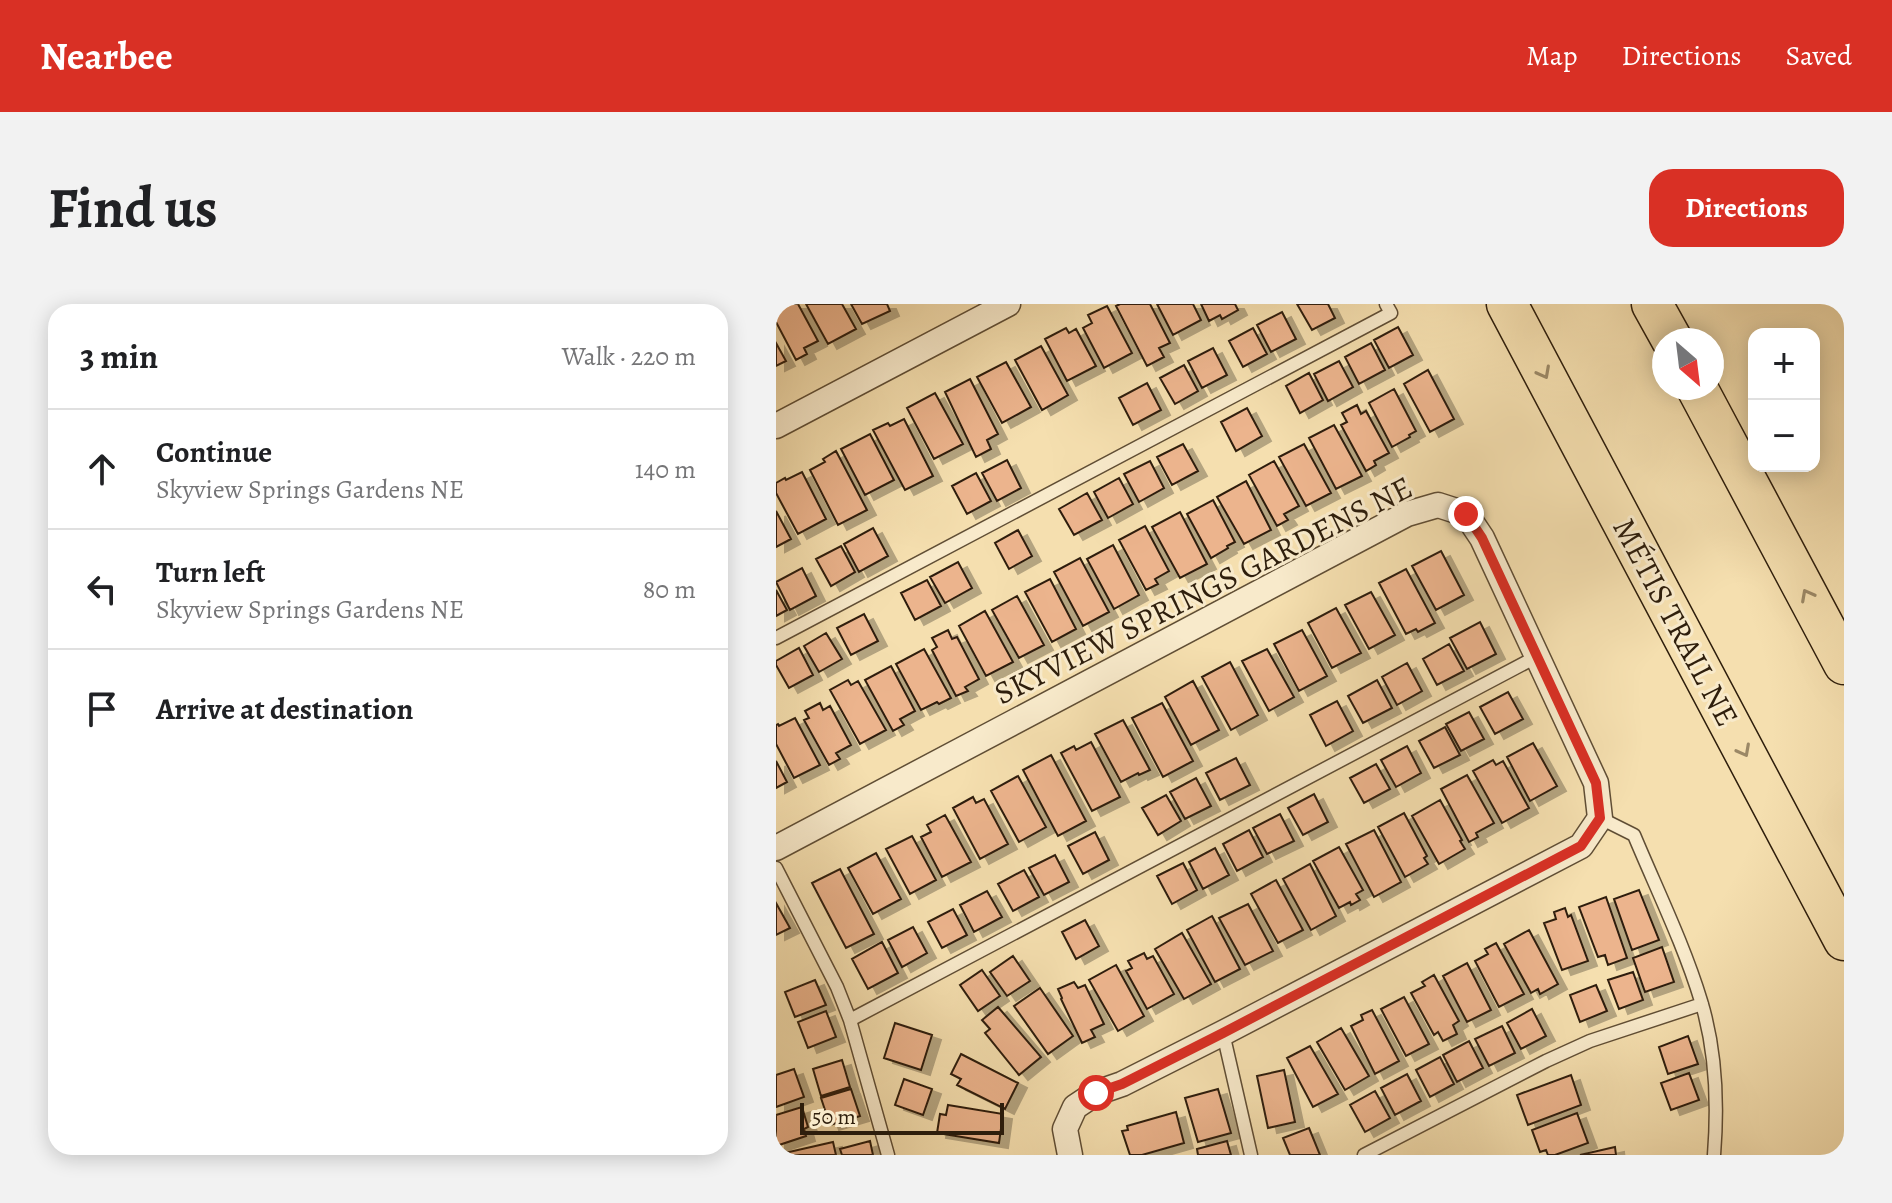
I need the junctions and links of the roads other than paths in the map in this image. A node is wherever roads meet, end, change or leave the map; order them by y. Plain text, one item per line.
1 (1008, 304) edge
2 (1386, 304) edge
3 (1507, 304) edge
4 (1652, 304) edge
5 (1665, 328) edge
6 (1703, 400) edge
7 (776, 426) edge
8 (776, 638) edge
9 (1538, 656) junction
10 (1844, 664) edge
11 (1600, 818) junction
12 (776, 848) edge
13 (776, 868) edge
14 (1844, 940) edge
15 (1702, 1004) junction
16 (850, 1020) junction
17 (1223, 1033) junction
18 (888, 1155) edge
19 (1070, 1155) edge
20 (1251, 1155) edge
21 (1364, 1155) edge
22 (1714, 1155) edge

1 - 7 street
2 - 8 lane
3 -> 14 main road, MÉTIS TRAIL NE
4 - 5 main road
10 -> 6 main road
9 - 11 street, SKYVIEW SPRINGS GARDENS NE
9 - 12 street, SKYVIEW SPRINGS GARDENS NE
9 - 16 lane
11 - 15 lane
11 - 17 street
13 - 16 lane
15 - 21 lane
15 - 22 lane
16 - 18 lane
17 - 19 street
17 - 20 lane

